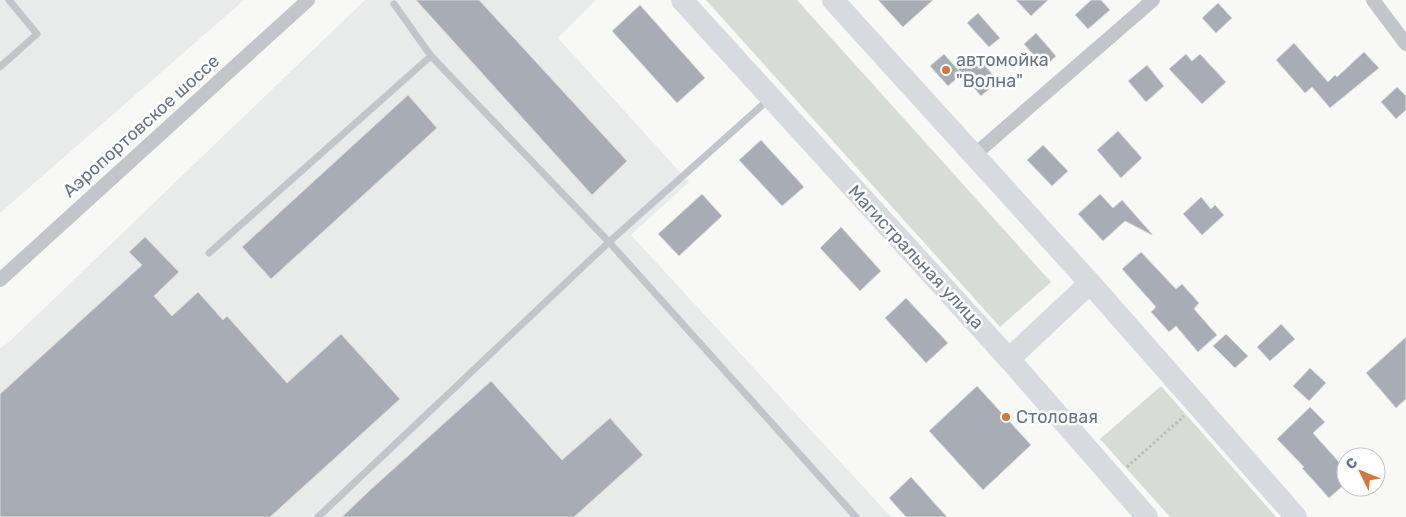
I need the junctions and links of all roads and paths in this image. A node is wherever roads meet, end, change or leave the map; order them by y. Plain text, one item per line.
1 (9, 0) edge
2 (308, 0) edge
3 (682, 0) edge
4 (833, 0) edge
5 (1153, 0) edge
6 (1373, 0) edge
7 (394, 4) dead end
8 (1406, 44) edge
9 (431, 56) junction
10 (0, 67) edge
11 (770, 98) junction
12 (973, 156) junction
13 (608, 242) junction
14 (209, 253) dead end
15 (0, 280) edge
16 (1090, 283) junction
17 (1009, 358) junction
18 (1197, 403) junction
19 (1113, 480) junction
20 (318, 517) edge
21 (856, 517) edge
22 (1147, 517) edge
23 (1296, 517) edge

1 - 10 lane
2 - 15 street, Аэропортовское шоссе
3 - 11 main road, Магистральная улица
4 - 12 main road
5 - 12 street
6 - 8 street
7 - 9 lane
9 - 13 lane
9 - 14 lane
11 - 13 lane
11 - 17 main road, Магистральная улица
12 - 16 main road
13 - 20 lane
13 - 21 lane
16 - 17 main road
16 - 18 main road
17 - 19 main road, Магистральная улица
18 - 19 path
18 - 23 main road
19 - 22 main road, Магистральная улица

